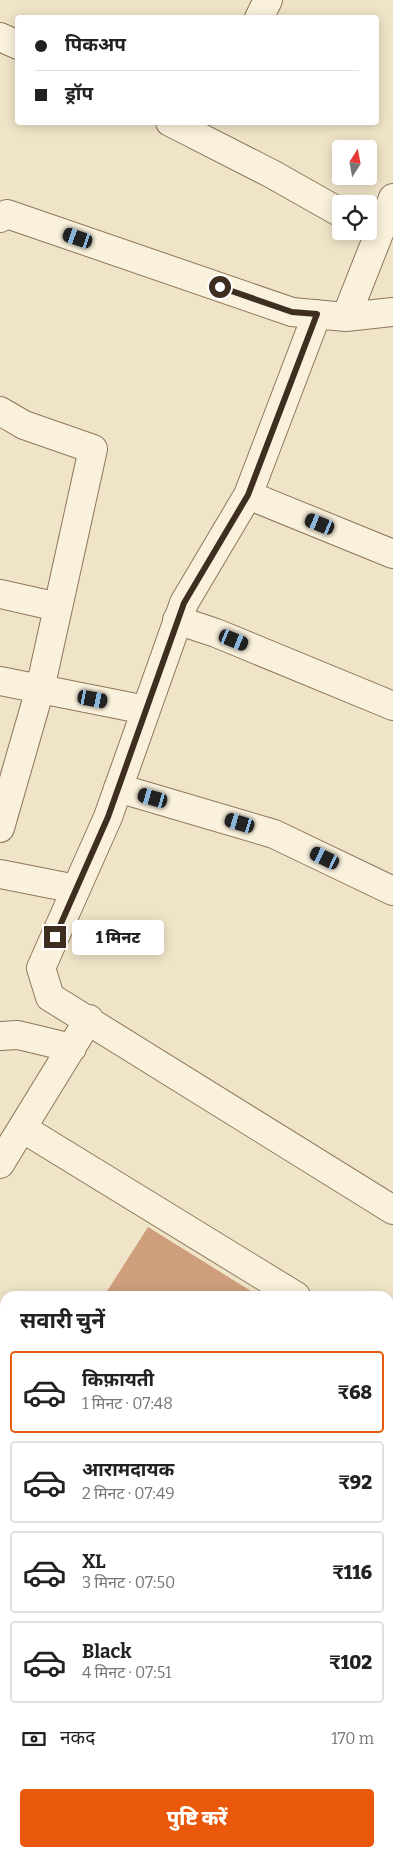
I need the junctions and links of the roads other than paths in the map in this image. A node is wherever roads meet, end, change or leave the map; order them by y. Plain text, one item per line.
1 (268, 0) edge
2 (260, 15) edge
3 (0, 37) edge
4 (15, 44) edge
5 (183, 125) edge
6 (201, 129) edge
7 (393, 198) edge
8 (332, 207) edge
9 (2, 211) edge
10 (377, 226) edge
11 (371, 240) edge
12 (393, 312) edge
13 (317, 314) junction
14 (346, 318) junction
15 (0, 412) edge
16 (248, 495) junction
17 (393, 554) edge
18 (0, 594) edge
19 (58, 607) junction
20 (177, 620) junction
21 (0, 681) edge
22 (40, 689) junction
23 (393, 706) edge
24 (146, 710) junction
25 (118, 788) junction
26 (0, 828) edge
27 (0, 874) edge
28 (76, 889) junction
29 (393, 891) edge
30 (89, 1019) junction
31 (0, 1036) edge
32 (72, 1048) junction
33 (22, 1128) junction
34 (0, 1164) edge
35 (393, 1210) edge
36 (288, 1291) edge

1 - 2 street
3 - 4 street
5 - 6 street
6 - 8 street
7 - 10 street
9 - 13 street
11 - 14 street
12 - 14 street
13 - 14 street
13 - 16 street
15 - 19 street
16 - 17 street
16 - 20 street
18 - 19 street
19 - 22 street
20 - 23 street
20 - 24 street
21 - 22 street
22 - 24 street
22 - 26 street
24 - 25 street
25 - 28 street
25 - 29 street
27 - 28 street
28 - 30 street
30 - 32 street
30 - 35 street
31 - 32 street
32 - 33 street
33 - 34 street
33 - 36 street

